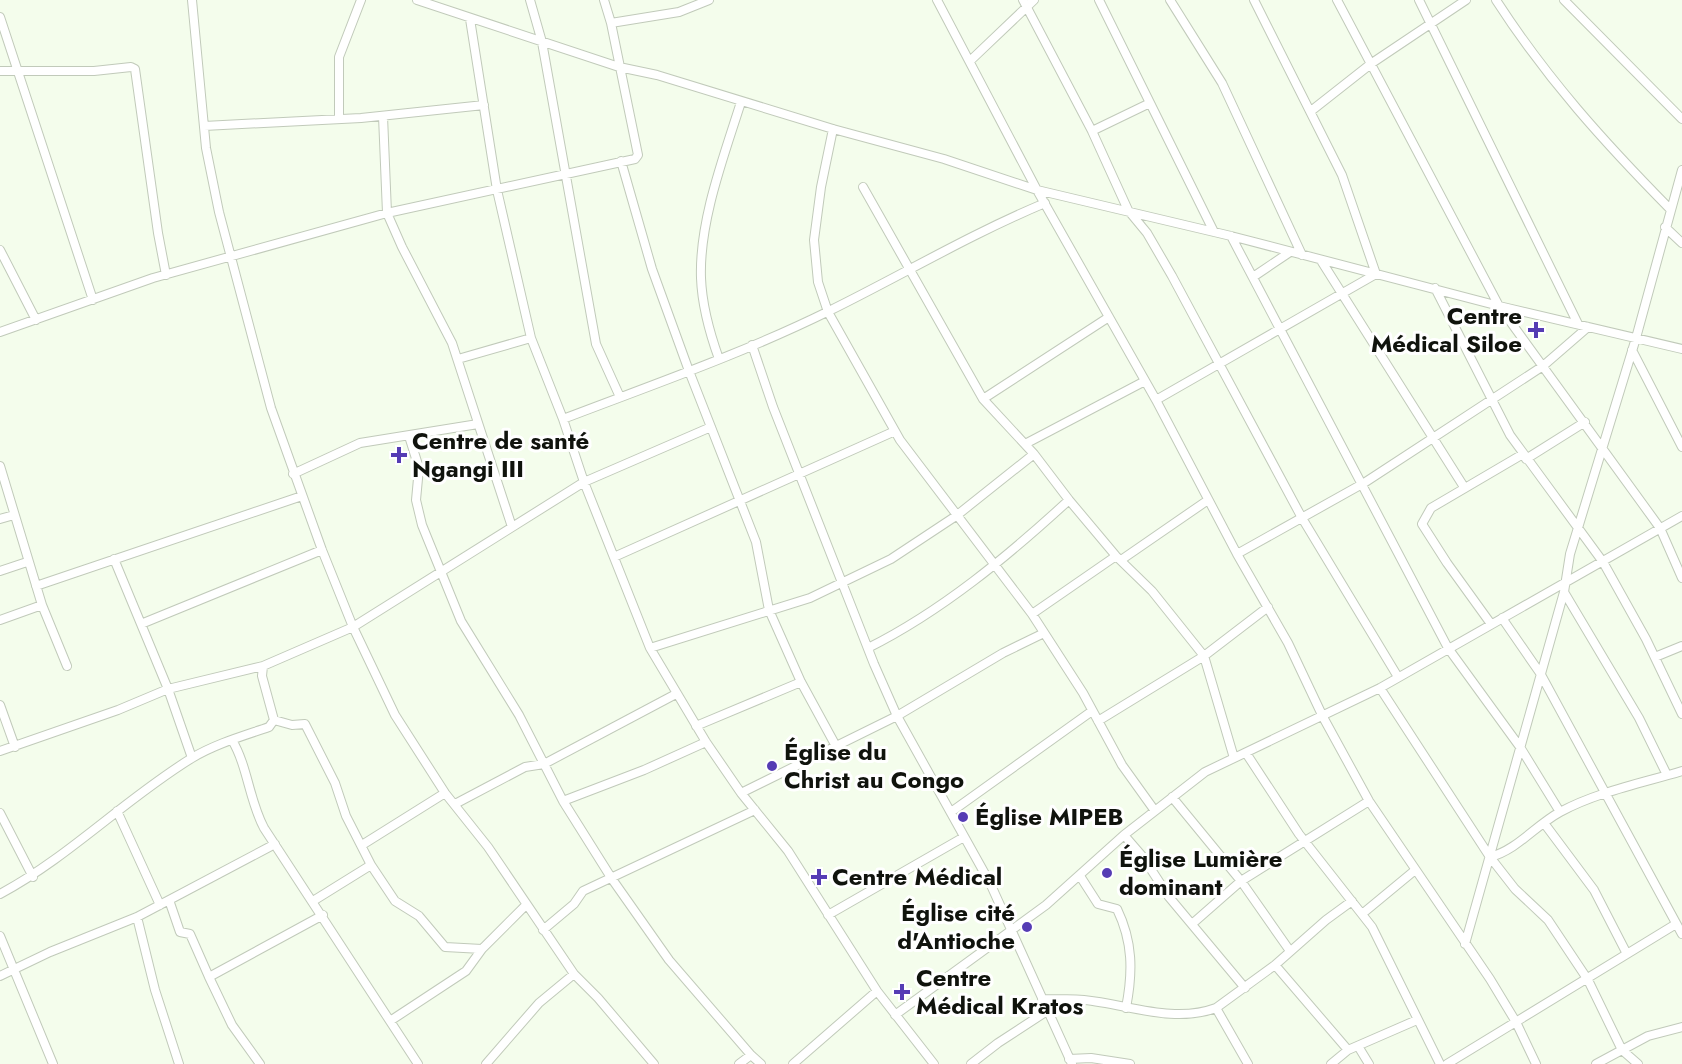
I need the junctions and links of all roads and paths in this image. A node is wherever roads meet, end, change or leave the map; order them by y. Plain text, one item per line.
1 (192, 0) edge
2 (361, 0) edge
3 (417, 0) edge
4 (530, 0) edge
5 (604, 0) edge
6 (707, 0) edge
7 (938, 0) edge
8 (1034, 0) edge
9 (1100, 0) edge
10 (1170, 0) edge
11 (1254, 0) edge
12 (1338, 0) edge
13 (1419, 0) edge
14 (1466, 0) edge
15 (1496, 0) edge
16 (1563, 0) edge
17 (1025, 4) edge
18 (0, 17) edge
19 (470, 19) junction
20 (1432, 22) junction
21 (611, 23) junction
22 (542, 42) junction
23 (971, 60) junction
24 (1372, 63) junction
25 (620, 67) junction
26 (18, 70) junction
27 (0, 71) edge
28 (741, 102) junction
29 (1150, 103) junction
30 (484, 105) junction
31 (1311, 111) junction
32 (383, 116) junction
33 (339, 119) junction
34 (1682, 119) edge
35 (204, 126) junction
36 (833, 129) junction
37 (1092, 131) junction
38 (621, 161) junction
39 (1682, 170) edge
40 (566, 173) junction
41 (863, 187) dead end
42 (497, 190) junction
43 (1037, 190) junction
44 (1045, 203) junction
45 (1670, 209) junction
46 (1128, 210) junction
47 (387, 213) junction
48 (1665, 227) junction
49 (1214, 232) junction
50 (1231, 236) junction
51 (1682, 243) edge
52 (0, 250) edge
53 (1290, 252) junction
54 (1302, 255) junction
55 (230, 256) junction
56 (1322, 262) junction
57 (910, 268) junction
58 (1376, 273) junction
59 (166, 275) junction
60 (1253, 277) junction
61 (1435, 288) junction
62 (1342, 293) junction
63 (93, 300) junction
64 (1499, 306) junction
65 (828, 312) junction
66 (1109, 317) junction
67 (36, 320) junction
68 (1578, 324) junction
69 (1588, 327) junction
70 (1282, 330) junction
71 (0, 332) edge
72 (531, 338) junction
73 (1636, 338) junction
74 (752, 345) junction
75 (1682, 349) edge
76 (1632, 350) junction
77 (458, 359) junction
78 (719, 359) junction
79 (1221, 366) junction
80 (1544, 366) junction
81 (689, 371) junction
82 (1145, 381) junction
83 (620, 397) junction
84 (1491, 398) junction
85 (983, 399) junction
86 (1156, 400) junction
87 (563, 419) junction
88 (1585, 422) junction
89 (478, 424) junction
90 (711, 427) junction
91 (895, 431) junction
92 (409, 436) junction
93 (1432, 438) junction
94 (1025, 444) junction
95 (1602, 447) junction
96 (1682, 447) edge
97 (1034, 454) junction
98 (1525, 456) junction
99 (0, 466) edge
100 (800, 472) junction
101 (293, 474) junction
102 (584, 482) junction
103 (1364, 483) junction
104 (1464, 487) junction
105 (302, 496) junction
106 (739, 499) junction
107 (1069, 500) junction
108 (1208, 500) junction
109 (14, 515) junction
110 (956, 516) junction
111 (1682, 516) edge
112 (1302, 518) junction
113 (0, 519) edge
114 (512, 527) junction
115 (1578, 528) junction
116 (1660, 528) junction
117 (322, 550) junction
118 (1237, 554) junction
119 (614, 557) junction
120 (1119, 558) junction
121 (114, 559) junction
122 (27, 562) junction
123 (1603, 562) junction
124 (993, 565) junction
125 (0, 571) edge
126 (441, 573) junction
127 (1682, 578) edge
128 (1565, 581) junction
129 (843, 583) junction
130 (36, 586) junction
131 (1564, 592) junction
132 (42, 605) junction
133 (1268, 607) junction
134 (769, 610) junction
135 (1032, 614) junction
136 (1502, 618) junction
137 (0, 620) edge
138 (141, 624) junction
139 (1491, 624) junction
140 (353, 627) junction
141 (1044, 633) junction
142 (1682, 646) edge
143 (650, 648) junction
144 (868, 648) junction
145 (1448, 648) junction
146 (1204, 656) junction
147 (1655, 657) junction
148 (67, 666) dead end
149 (263, 666) junction
150 (1540, 673) junction
151 (1398, 677) junction
152 (801, 682) junction
153 (168, 688) junction
154 (1380, 688) junction
155 (676, 694) junction
156 (0, 705) edge
157 (1092, 711) junction
158 (1682, 714) edge
159 (897, 716) junction
160 (1323, 717) junction
161 (274, 720) junction
162 (1098, 721) junction
163 (696, 726) junction
164 (232, 740) junction
165 (706, 742) junction
166 (15, 747) junction
167 (1520, 747) junction
168 (837, 748) junction
169 (0, 751) edge
170 (1246, 753) junction
171 (192, 758) junction
172 (1234, 758) junction
173 (544, 764) junction
174 (1682, 771) edge
175 (1667, 775) junction
176 (445, 793) junction
177 (741, 794) junction
178 (1605, 794) junction
179 (1172, 797) junction
180 (563, 801) junction
181 (1369, 801) junction
182 (455, 804) junction
183 (755, 810) junction
184 (117, 811) junction
185 (1155, 811) junction
186 (951, 812) junction
187 (1560, 812) junction
188 (0, 813) edge
189 (1544, 823) junction
190 (1124, 835) junction
191 (964, 837) junction
192 (1306, 843) junction
193 (275, 844) junction
194 (362, 845) junction
195 (1491, 857) junction
196 (371, 865) junction
197 (1414, 872) junction
198 (1080, 876) junction
199 (33, 877) junction
200 (612, 879) junction
201 (1241, 881) junction
202 (0, 894) edge
203 (169, 900) junction
204 (313, 901) junction
205 (1352, 901) junction
206 (160, 905) junction
207 (525, 906) junction
208 (1362, 914) junction
209 (323, 915) junction
210 (828, 915) junction
211 (137, 916) junction
212 (1192, 924) junction
213 (1676, 924) junction
214 (543, 930) junction
215 (1012, 930) junction
216 (1682, 934) edge
217 (0, 936) edge
218 (1465, 944) junction
219 (482, 949) junction
220 (1290, 951) junction
221 (1627, 954) junction
222 (1275, 965) junction
223 (14, 970) junction
224 (574, 974) junction
225 (0, 976) edge
226 (209, 977) junction
227 (1588, 980) junction
228 (1245, 988) junction
229 (877, 991) junction
230 (1042, 999) junction
231 (1126, 1008) junction
232 (1216, 1008) junction
233 (1047, 1011) junction
234 (895, 1015) junction
235 (1417, 1020) junction
236 (390, 1021) junction
237 (1516, 1022) junction
238 (1682, 1026) edge
239 (1358, 1046) junction
240 (1348, 1050) junction
241 (1622, 1050) junction
242 (751, 1055) junction
243 (1071, 1062) edge
244 (53, 1064) edge
245 (179, 1064) edge
246 (260, 1064) edge
247 (418, 1064) edge
248 (486, 1064) edge
249 (654, 1064) edge
250 (740, 1064) edge
251 (761, 1064) edge
252 (794, 1064) edge
253 (934, 1064) edge
254 (970, 1064) edge
255 (1130, 1064) edge
256 (1248, 1064) edge
257 (1331, 1064) edge
258 (1369, 1064) edge
259 (1440, 1064) edge
260 (1447, 1064) edge
261 (1536, 1064) edge
262 (1596, 1064) edge
263 (1638, 1064) edge

1 - 35 street
2 - 33 street
3 - 19 street
4 - 22 street
5 - 21 street
6 - 21 street
7 - 23 street
8 - 17 street
9 - 29 street
10 - 54 street
11 - 31 street
12 - 24 street
13 - 20 street
14 - 20 street
15 - 45 street
16 - 34 street
17 - 23 street
17 - 37 street
18 - 26 street
19 - 22 street
19 - 30 street
20 - 24 street
20 - 68 street
21 - 25 street
22 - 25 street
22 - 40 street
23 - 43 street
24 - 31 street
24 - 64 street
25 - 28 street
25 - 38 street
26 - 27 street
26 - 59 street
26 - 63 street
28 - 36 street
28 - 78 street
29 - 37 street
29 - 49 street
30 - 32 street
30 - 42 street
31 - 58 street
32 - 33 street
32 - 47 street
33 - 35 street
35 - 55 street
36 - 43 street
36 - 65 street
37 - 46 street
38 - 40 street
38 - 81 street
39 - 45 street
40 - 42 street
40 - 83 street
41 - 57 street
42 - 47 street
42 - 72 street
43 - 44 street
43 - 46 street
44 - 57 street
44 - 66 street
45 - 48 street
46 - 49 street
46 - 79 street
47 - 55 street
47 - 77 street
48 - 51 street
48 - 73 street
49 - 50 street
50 - 53 street
50 - 60 street
52 - 67 street
53 - 54 street
53 - 60 street
54 - 56 street
55 - 59 street
55 - 101 street
56 - 58 street
56 - 62 street
57 - 65 street
57 - 85 street
58 - 61 street
58 - 62 street
59 - 63 street
60 - 70 street
61 - 64 street
61 - 84 street
62 - 70 street
62 - 93 street
63 - 67 street
64 - 68 street
64 - 80 street
65 - 74 street
65 - 91 street
66 - 82 street
66 - 85 street
67 - 71 street
68 - 69 street
69 - 73 street
69 - 80 street
70 - 79 street
70 - 103 street
72 - 77 street
72 - 87 street
73 - 75 street
73 - 76 street
74 - 78 street
74 - 100 street
76 - 95 street
76 - 96 street
77 - 89 street
78 - 81 street
79 - 86 street
79 - 112 street
80 - 84 street
80 - 88 street
81 - 83 street
81 - 90 street
82 - 86 street
82 - 94 street
83 - 87 street
84 - 93 street
84 - 98 street
85 - 94 street
86 - 108 street
87 - 102 street
88 - 95 street
88 - 98 street
89 - 92 street
89 - 114 street
90 - 102 street
90 - 106 street
91 - 100 street
91 - 110 street
92 - 101 street
92 - 126 street
93 - 103 street
93 - 104 street
94 - 97 street
95 - 115 street
95 - 116 street
97 - 107 street
97 - 110 street
98 - 104 street
98 - 115 street
99 - 109 street
100 - 106 street
100 - 129 street
101 - 105 street
102 - 114 street
102 - 119 street
103 - 112 street
103 - 145 street
104 - 139 street
105 - 117 street
105 - 121 street
106 - 119 street
106 - 134 street
107 - 120 street
107 - 124 street
108 - 118 street
108 - 120 street
109 - 113 street
109 - 122 street
110 - 124 street
110 - 129 street
111 - 116 street
112 - 118 street
112 - 151 street
114 - 126 street
115 - 123 street
115 - 128 street
116 - 123 street
116 - 127 street
117 - 138 street
117 - 140 street
118 - 133 street
119 - 143 street
120 - 135 street
120 - 146 street
121 - 130 street
121 - 138 street
122 - 125 street
122 - 130 street
123 - 128 street
123 - 147 street
124 - 135 street
124 - 144 street
126 - 140 street
126 - 173 street
128 - 131 street
128 - 136 street
129 - 134 street
129 - 144 street
130 - 132 street
131 - 150 street
131 - 175 street
132 - 137 street
132 - 148 street
133 - 146 street
133 - 160 street
134 - 143 street
134 - 152 street
135 - 141 street
136 - 139 street
136 - 150 street
138 - 153 street
139 - 145 street
140 - 149 street
140 - 176 street
141 - 157 street
141 - 159 street
142 - 147 street
143 - 155 street
144 - 159 street
145 - 151 street
145 - 167 street
146 - 162 street
146 - 172 street
147 - 158 street
149 - 153 street
149 - 161 street
150 - 167 street
150 - 178 street
151 - 154 street
152 - 163 street
152 - 168 street
153 - 166 street
153 - 171 street
154 - 160 street
154 - 195 street
155 - 163 street
155 - 173 street
156 - 166 street
157 - 162 street
157 - 186 street
159 - 168 street
159 - 186 street
160 - 170 street
160 - 181 street
161 - 164 street
161 - 194 street
162 - 185 street
163 - 165 street
164 - 171 street
164 - 193 street
165 - 177 street
165 - 180 street
166 - 169 street
167 - 187 street
167 - 195 street
168 - 177 street
170 - 172 street
170 - 192 street
171 - 184 street
172 - 179 street
173 - 180 street
173 - 182 street
174 - 175 street
175 - 178 street
176 - 182 street
176 - 194 street
177 - 183 street
178 - 187 street
178 - 213 street
179 - 185 street
179 - 201 street
180 - 200 street
181 - 192 street
181 - 197 street
182 - 207 street
183 - 200 street
183 - 210 street
184 - 199 street
184 - 206 street
185 - 190 street
186 - 191 street
187 - 189 street
188 - 199 street
189 - 195 street
189 - 221 street
190 - 198 street
190 - 212 street
191 - 210 street
191 - 215 street
192 - 201 street
192 - 205 street
193 - 203 street
193 - 204 street
194 - 196 street
195 - 218 street
195 - 227 street
196 - 204 street
196 - 219 street
197 - 208 street
197 - 218 street
198 - 215 street
198 - 231 street
199 - 202 street
200 - 214 street
200 - 242 street
201 - 212 street
201 - 220 street
203 - 206 street
203 - 226 street
204 - 209 street
205 - 208 street
205 - 220 street
206 - 211 street
207 - 214 street
207 - 219 street
208 - 235 street
209 - 226 street
209 - 236 street
210 - 229 street
211 - 223 street
211 - 245 street
212 - 228 street
213 - 216 street
213 - 221 street
214 - 224 street
215 - 230 street
215 - 234 street
217 - 223 street
218 - 237 street
219 - 236 street
220 - 222 street
221 - 227 street
222 - 228 street
222 - 240 street
223 - 225 street
223 - 244 street
224 - 248 street
224 - 249 street
226 - 246 street
227 - 237 street
227 - 241 street
228 - 232 street
229 - 234 street
229 - 252 street
230 - 231 street
230 - 233 street
231 - 232 street
232 - 256 street
233 - 243 street
233 - 254 street
234 - 253 street
235 - 239 street
235 - 259 street
236 - 247 street
237 - 260 street
237 - 261 street
238 - 241 street
239 - 240 street
239 - 258 street
240 - 257 street
241 - 262 street
241 - 263 street
242 - 250 street
242 - 251 street
243 - 255 street

